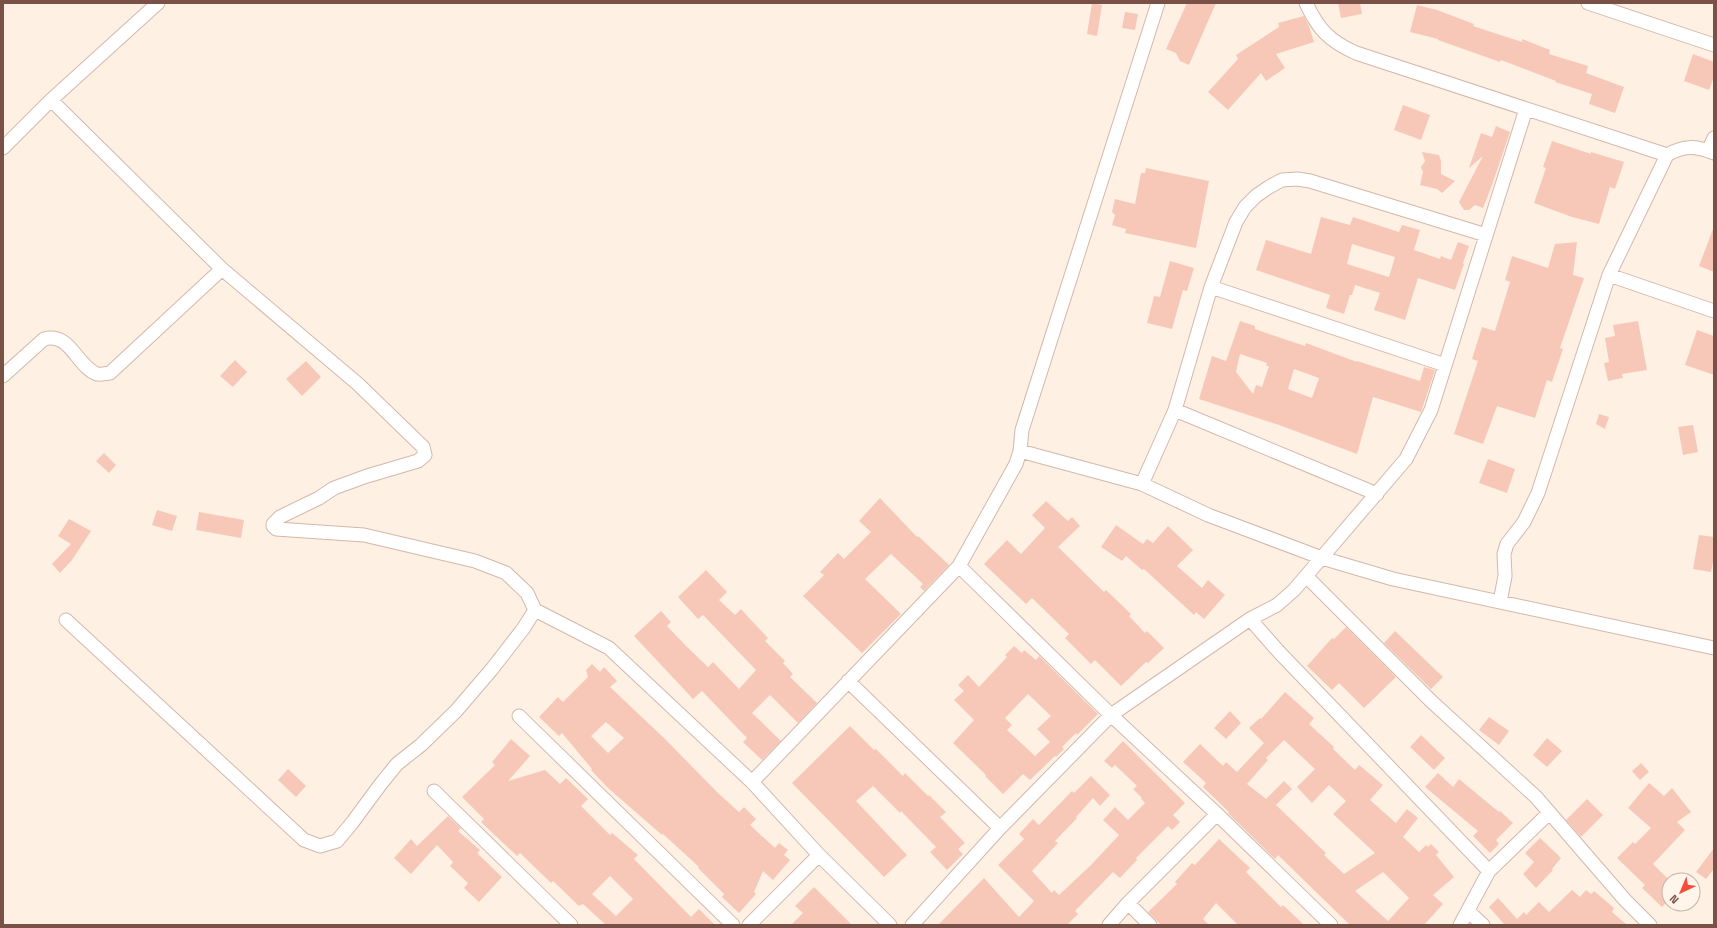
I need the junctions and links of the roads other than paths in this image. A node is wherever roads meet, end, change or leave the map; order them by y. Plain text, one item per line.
1 (158, 3) edge
2 (1158, 3) edge
3 (1306, 3) edge
4 (1588, 3) edge
5 (1714, 45) edge
6 (51, 100) junction
7 (1526, 108) junction
8 (1714, 138) edge
9 (3, 148) edge
10 (1711, 152) edge
11 (1667, 155) junction
12 (1486, 236) junction
13 (222, 270) junction
14 (1609, 275) junction
15 (1211, 287) junction
16 (1714, 311) edge
17 (1445, 365) junction
18 (3, 376) edge
19 (1176, 410) junction
20 (1020, 451) junction
21 (1142, 484) junction
22 (1377, 494) junction
23 (1322, 558) junction
24 (959, 566) junction
25 (1306, 576) junction
26 (1500, 602) junction
27 (535, 610) junction
28 (1250, 619) junction
29 (66, 620) dead end
30 (1714, 648) edge
31 (848, 681) junction
32 (1110, 715) junction
33 (518, 716) dead end
34 (752, 782) junction
35 (434, 791) dead end
36 (1549, 813) junction
37 (1217, 814) junction
38 (1000, 828) junction
39 (819, 855) junction
40 (1489, 871) junction
41 (1128, 904) junction
42 (1468, 911) junction
43 (571, 925) edge
44 (734, 925) edge
45 (749, 925) edge
46 (890, 925) edge
47 (912, 925) edge
48 (1109, 925) edge
49 (1150, 925) edge
50 (1331, 925) edge
51 (1460, 925) edge
52 (1483, 925) edge
53 (1650, 925) edge

1 - 6 street
2 - 20 street
3 - 7 street
4 - 5 street
6 - 9 street
6 - 13 street
7 - 11 street
7 - 12 street
8 - 10 street
10 - 11 street
11 - 14 street
12 - 15 street
12 - 17 street
13 - 18 street
13 - 27 street
14 - 16 street
14 - 26 street
15 - 17 street
15 - 19 street
17 - 22 street
19 - 21 street
19 - 22 street
20 - 21 street
20 - 24 street
21 - 23 street
22 - 23 street
23 - 25 street
23 - 26 street
24 - 31 street
24 - 32 street
25 - 28 street
25 - 36 street
26 - 30 street
27 - 29 street
27 - 34 street
28 - 32 street
28 - 40 street
31 - 34 street
31 - 38 street
32 - 37 street
32 - 38 street
33 - 44 street
34 - 39 street
35 - 43 street
36 - 40 street
36 - 53 street
37 - 41 street
37 - 50 street
38 - 47 street
39 - 45 street
39 - 46 street
40 - 42 street
41 - 48 street
41 - 49 street
42 - 51 street
42 - 52 street

